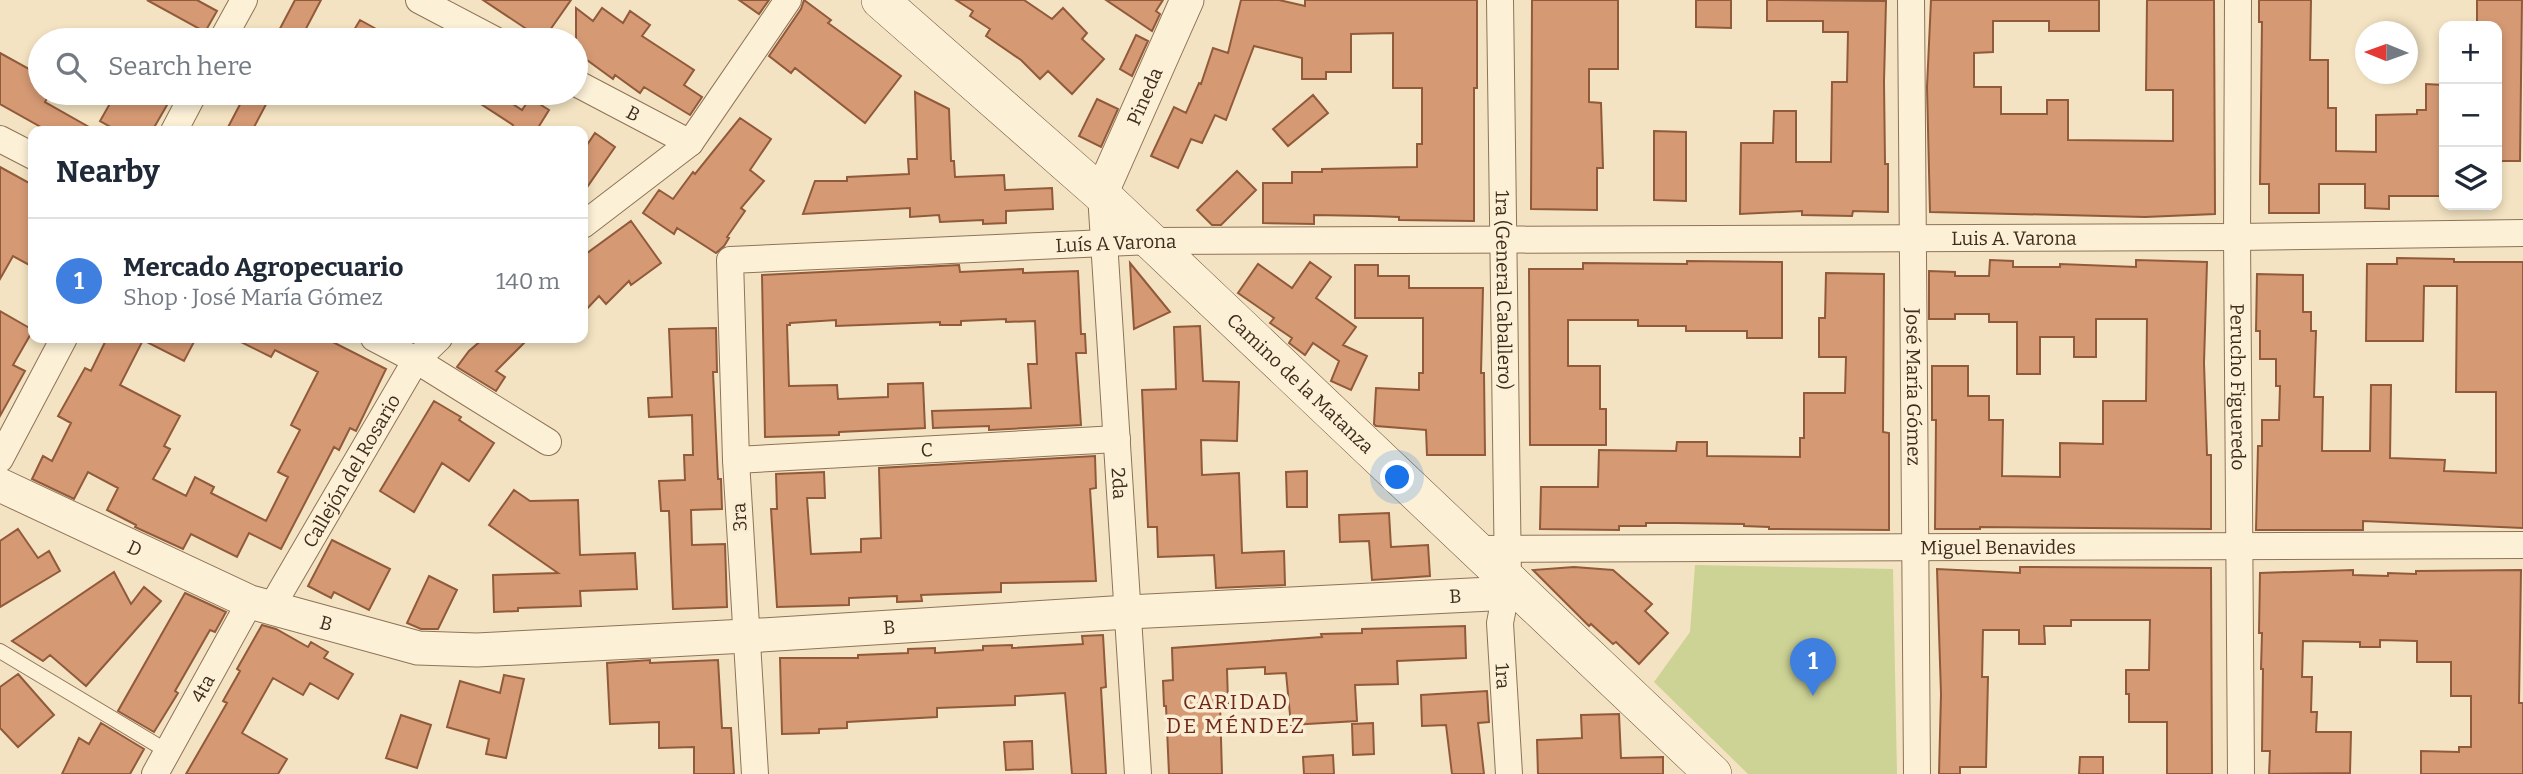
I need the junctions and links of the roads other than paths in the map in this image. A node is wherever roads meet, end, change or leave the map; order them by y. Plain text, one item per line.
1 (244, 0) edge
2 (419, 0) edge
3 (788, 0) edge
4 (880, 0) edge
5 (1187, 0) edge
6 (1500, 0) edge
7 (1911, 0) edge
8 (2238, 0) edge
9 (229, 28) edge
10 (472, 28) edge
11 (588, 89) edge
12 (188, 105) edge
13 (177, 126) edge
14 (0, 139) edge
15 (690, 143) junction
16 (28, 153) edge
17 (1101, 194) junction
18 (588, 221) edge
19 (2523, 233) edge
20 (2237, 237) junction
21 (1912, 238) junction
22 (1504, 240) junction
23 (1151, 241) junction
24 (1104, 242) junction
25 (730, 260) joint
26 (61, 343) edge
27 (384, 343) edge
28 (434, 343) edge
29 (416, 360) junction
30 (1117, 439) junction
31 (548, 442) dead end
32 (0, 459) edge
33 (736, 460) junction
34 (0, 485) edge
35 (2523, 545) edge
36 (1915, 547) junction
37 (2240, 547) junction
38 (1497, 559) junction
39 (260, 605) junction
40 (1128, 612) junction
41 (746, 636) junction
42 (0, 651) edge
43 (161, 763) edge
44 (755, 774) edge
45 (1138, 774) edge
46 (1509, 774) edge
47 (1713, 774) edge
48 (1917, 774) edge
49 (2241, 774) edge

1 - 9 street
2 - 10 street
3 - 15 street
4 - 17 main road, Camino de la Matanza
5 - 17 street, Pineda
6 - 22 street, 1ra (General Caballero)
7 - 21 street, José María Gómez
8 - 20 street, Perucho Figueredo
11 - 15 street, B
12 - 13 street
14 - 16 street
15 - 18 street
17 - 23 main road, Camino de la Matanza
17 - 24 street, 2da
19 - 20 street, Luis A. Varona
20 - 21 street, Luis A. Varona
20 - 37 street, Perucho Figueredo
21 - 22 street, Luis A. Varona
21 - 36 street, José María Gómez
22 - 23 street, Luís A Varona
22 - 38 street, 1ra (General Caballero)
23 - 24 street, Luís A Varona
23 - 38 main road, Camino de la Matanza
24 - 25 street, Luís A Varona
24 - 30 street, 2da
25 - 33 street, 3ra
26 - 32 street
27 - 29 street
28 - 29 street, Callejón del Rosario
29 - 31 street
29 - 39 street, Callejón del Rosario
30 - 33 street, C
30 - 40 street, 2da
33 - 41 street, 3ra
34 - 39 street, D
35 - 37 street, Miguel Benavides
36 - 37 street, Miguel Benavides
36 - 38 street, Miguel Benavides
36 - 48 street, José María Gómez
37 - 49 street, Perucho Figueredo
38 - 40 street, B
38 - 46 street, 1ra
38 - 47 main road, Camino de la Matanza
39 - 41 street, B
39 - 43 street, 4ta
40 - 41 street, B
40 - 45 street, 2da
41 - 44 street, 3ra
42 - 43 lane

